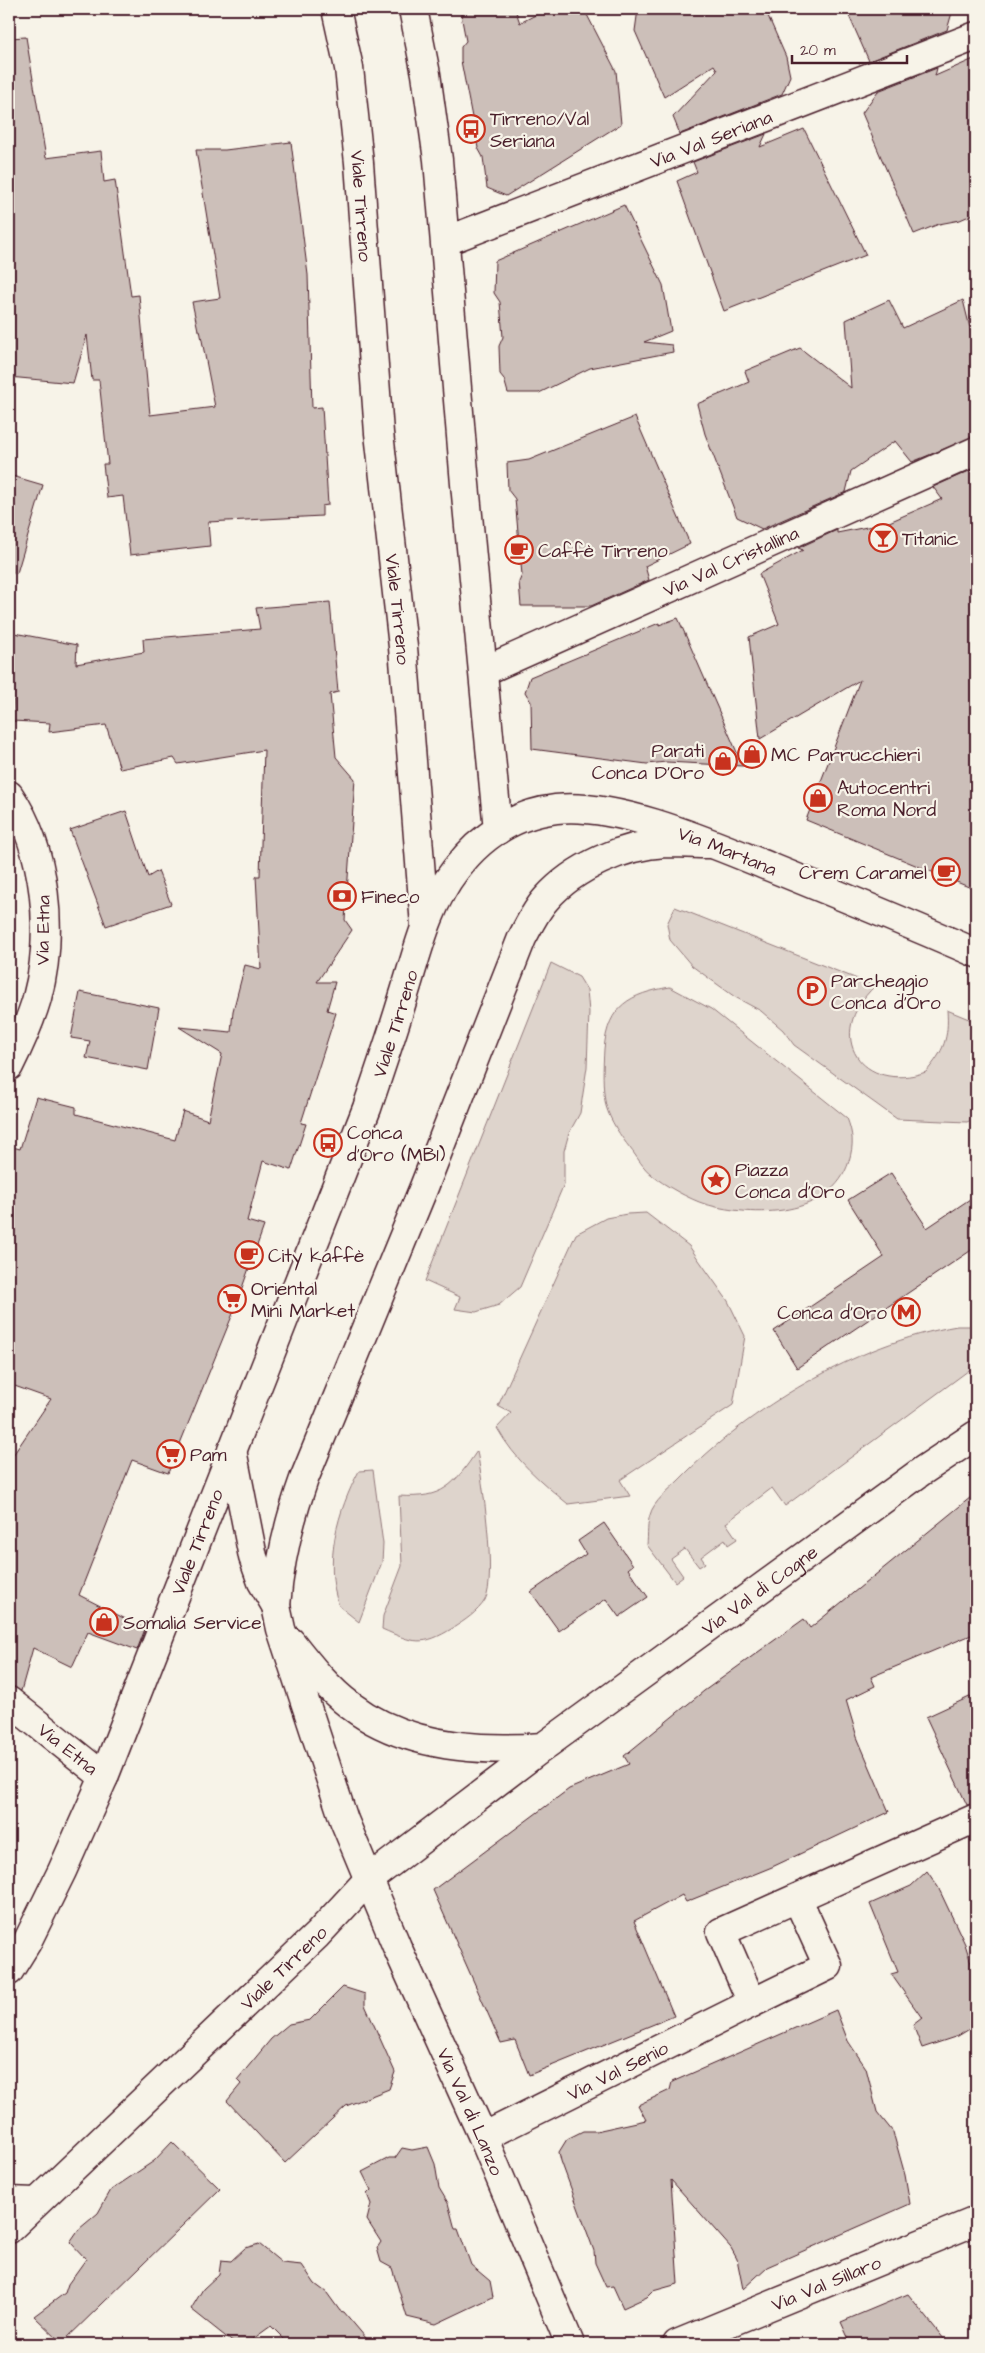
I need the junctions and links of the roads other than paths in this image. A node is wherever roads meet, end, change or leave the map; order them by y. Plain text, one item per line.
1 (336, 9) edge
2 (413, 9) edge
3 (976, 36) edge
4 (446, 241) junction
5 (976, 452) edge
6 (484, 671) junction
7 (9, 795) edge
8 (498, 830) junction
9 (715, 844) junction
10 (425, 926) junction
11 (976, 953) edge
12 (9, 1066) edge
13 (976, 1435) edge
14 (232, 1450) junction
15 (278, 1618) junction
16 (9, 1702) edge
17 (543, 1747) junction
18 (104, 1777) junction
19 (976, 1818) edge
20 (368, 1880) junction
21 (798, 1900) junction
22 (9, 1971) edge
23 (752, 2003) junction
24 (483, 2137) junction
25 (9, 2201) edge
26 (35, 2202) junction
27 (976, 2221) edge
28 (9, 2229) edge
29 (570, 2344) edge
30 (677, 2344) edge

1 - 10 street, Viale Tirreno
2 - 4 street
3 - 4 street, Via Val Seriana
4 - 6 street
5 - 6 street, Via Val Cristallina
6 - 8 street
7 - 12 street, Via Etna
8 - 9 street, Via Martana
8 - 10 street, Via Martana
9 - 11 street, Via Martana
9 - 15 street
10 - 14 street, Viale Tirreno
13 - 17 street, Via Val di Cogne
14 - 15 street
14 - 18 street, Viale Tirreno
15 - 17 street
15 - 20 street, Via Val di Lanzo
16 - 18 street, Via Etna
17 - 20 street, Viale Tirreno
18 - 22 street, Viale Tirreno
19 - 21 street
20 - 24 street, Via Val di Lanzo
20 - 26 street, Viale Tirreno
21 - 23 street, Via Val Senio
21 - 23 street
23 - 24 street, Via Val Senio
24 - 29 street, Via Val di Lanzo
25 - 26 street
26 - 28 street, Viale Tirreno
27 - 30 street, Via Val Sillaro

